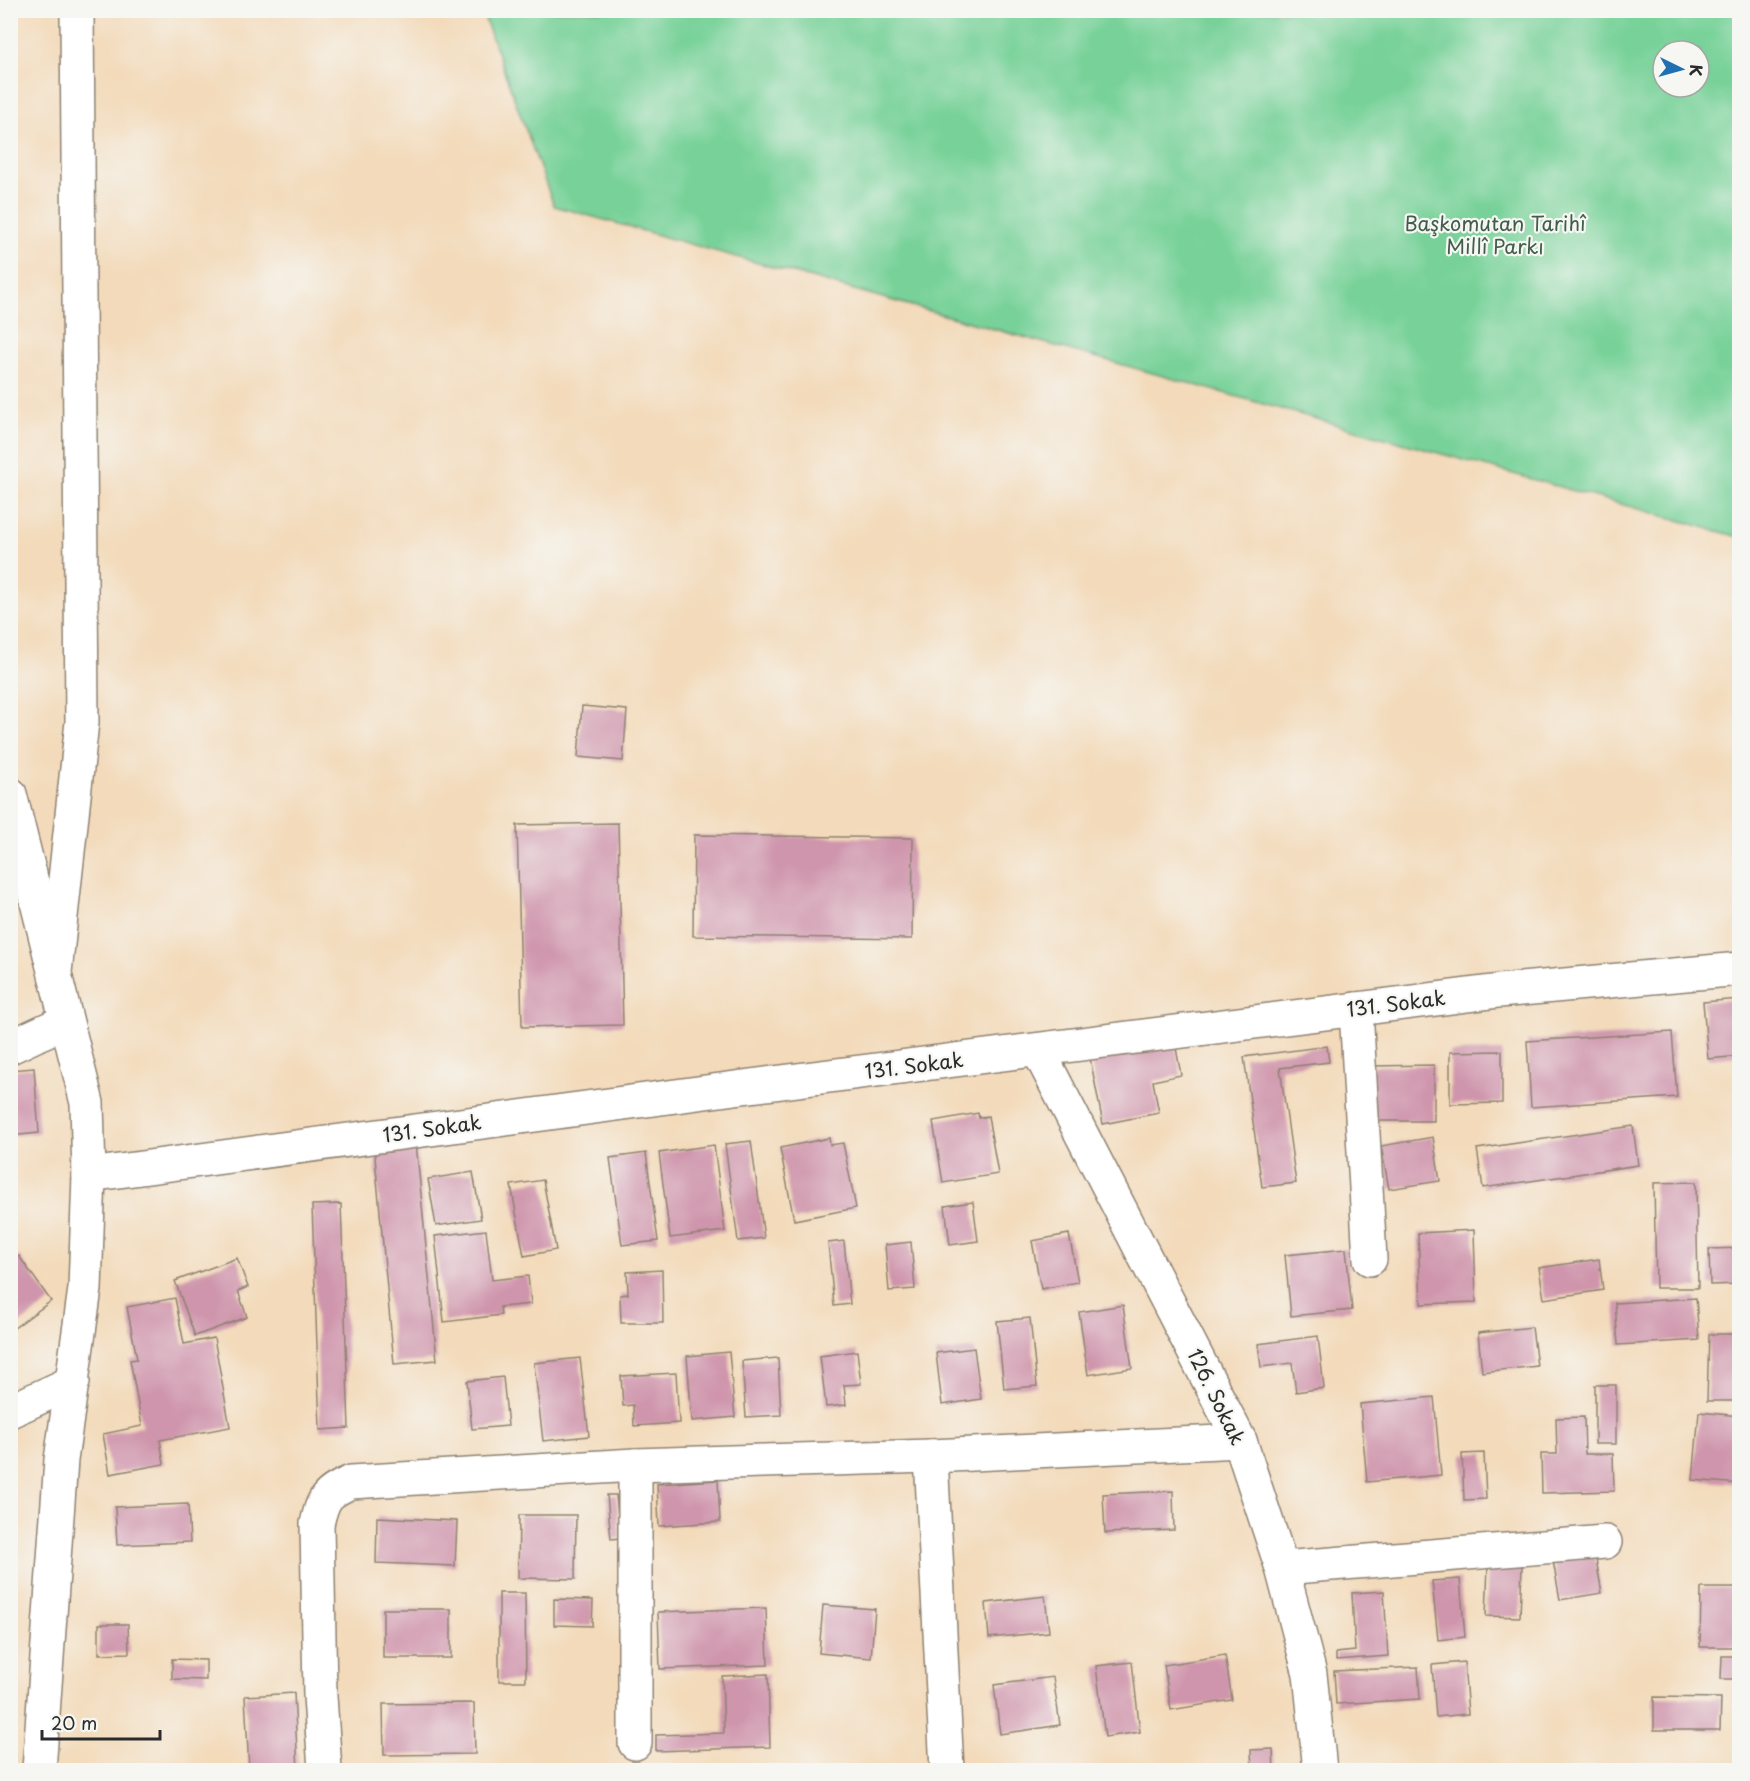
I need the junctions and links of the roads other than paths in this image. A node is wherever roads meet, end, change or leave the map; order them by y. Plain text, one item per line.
1 (77, 10) edge
2 (11, 798) edge
3 (1740, 969) edge
4 (55, 977) junction
5 (1356, 1009) junction
6 (66, 1021) junction
7 (10, 1047) edge
8 (1038, 1050) junction
9 (90, 1175) junction
10 (1370, 1259) dead end
11 (73, 1382) junction
12 (10, 1411) edge
13 (1240, 1441) junction
14 (931, 1456) junction
15 (635, 1465) junction
16 (1605, 1542) dead end
17 (1282, 1568) junction
18 (635, 1743) dead end
19 (39, 1770) edge
20 (325, 1770) edge
21 (947, 1770) edge
22 (1320, 1770) edge

1 - 4 street
2 - 4 street
3 - 5 street, 131. Sokak
4 - 6 street
5 - 8 street, 131. Sokak
5 - 10 street
6 - 7 street
6 - 9 street
8 - 9 street, 131. Sokak
8 - 13 street, 126. Sokak
9 - 11 street
11 - 12 street
11 - 19 street
13 - 14 street
13 - 17 street, 126. Sokak
14 - 15 street
14 - 21 street
15 - 18 street
15 - 20 street
16 - 17 street
17 - 22 street, 126. Sokak

